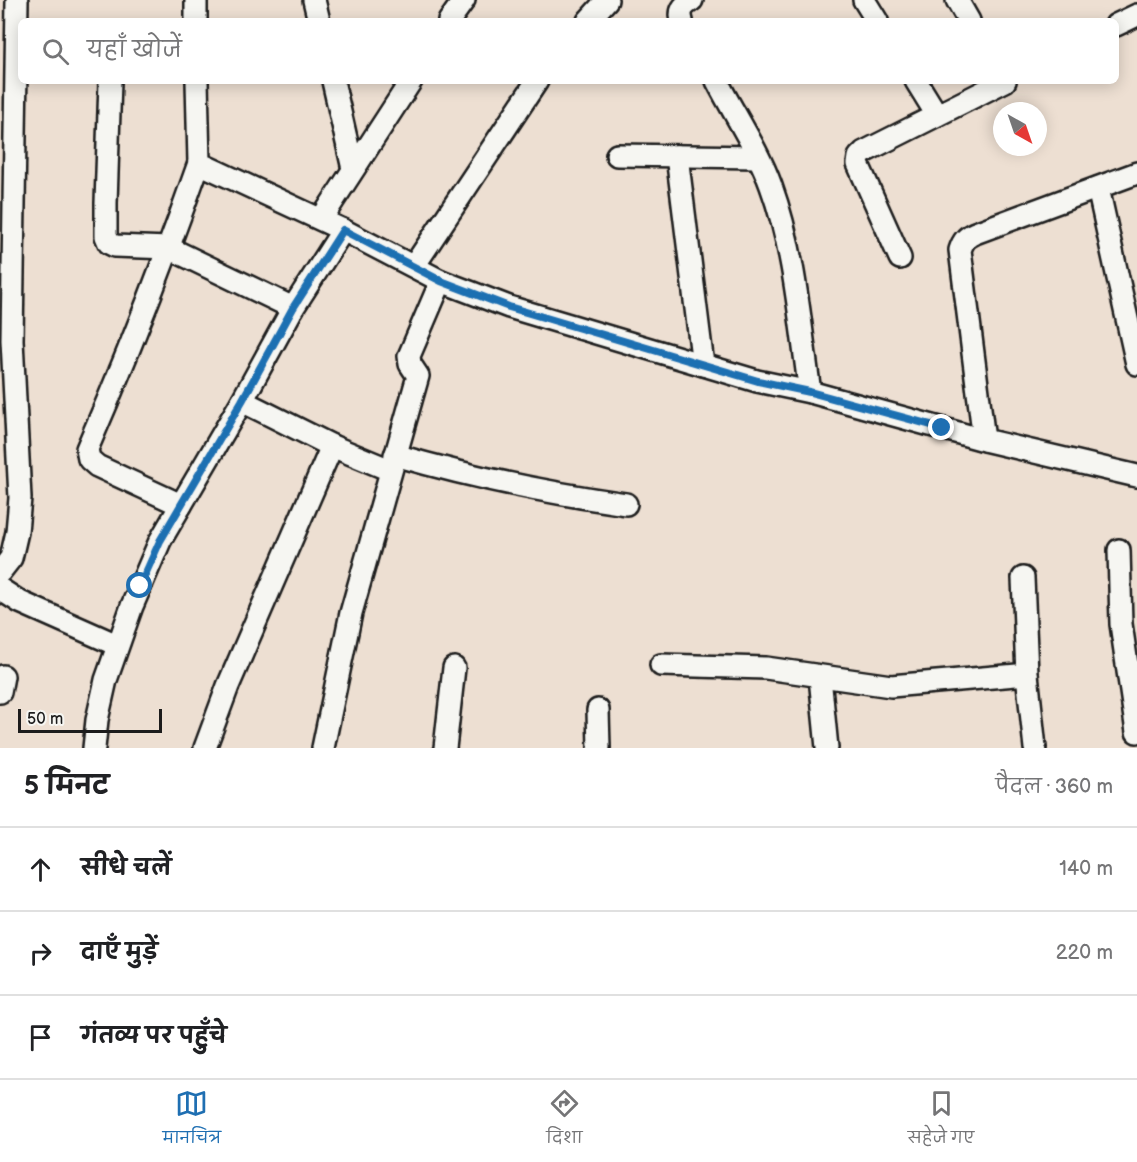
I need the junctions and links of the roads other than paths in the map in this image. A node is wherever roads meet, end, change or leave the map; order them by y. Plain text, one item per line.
1 (17, 0) edge
2 (196, 0) edge
3 (314, 0) edge
4 (464, 0) edge
5 (607, 0) edge
6 (692, 0) edge
7 (864, 0) edge
8 (957, 0) edge
9 (1137, 15) edge
10 (196, 18) edge
11 (318, 18) edge
12 (451, 18) edge
13 (591, 18) edge
14 (681, 18) edge
15 (875, 18) edge
16 (967, 18) edge
17 (1119, 24) edge
18 (110, 84) edge
19 (197, 84) edge
20 (334, 84) edge
21 (409, 84) edge
22 (535, 84) edge
23 (719, 84) edge
24 (918, 84) edge
25 (999, 84) edge
26 (937, 115) junction
27 (617, 155) dead end
28 (677, 156) junction
29 (758, 157) junction
30 (199, 163) junction
31 (353, 169) junction
32 (1137, 173) edge
33 (1098, 188) junction
34 (322, 218) junction
35 (343, 230) junction
36 (169, 248) junction
37 (900, 258) dead end
38 (414, 266) junction
39 (441, 281) junction
40 (293, 308) junction
41 (6, 340) edge
42 (1137, 364) edge
43 (703, 365) junction
44 (810, 392) junction
45 (242, 401) junction
46 (984, 440) junction
47 (332, 446) junction
48 (392, 463) junction
49 (1137, 476) edge
50 (626, 504) dead end
51 (181, 505) junction
52 (1119, 550) dead end
53 (0, 572) edge
54 (1023, 578) dead end
55 (0, 589) edge
56 (117, 645) junction
57 (661, 665) dead end
58 (454, 668) dead end
59 (1027, 674) junction
60 (820, 677) junction
61 (598, 710) dead end
62 (1137, 732) edge
63 (94, 748) edge
64 (205, 748) edge
65 (323, 748) edge
66 (445, 748) edge
67 (599, 748) edge
68 (827, 748) edge
69 (1035, 748) edge

1 - 41 street
2 - 10 street
3 - 11 street
4 - 12 street
5 - 13 street
6 - 14 street
7 - 15 street
8 - 16 street
9 - 17 street
18 - 36 street
19 - 30 street
20 - 31 street
21 - 31 street
22 - 38 street
23 - 29 street
24 - 26 street
25 - 26 street
26 - 37 street
27 - 28 street
28 - 29 street
28 - 43 street
29 - 44 street
30 - 34 street
30 - 36 street
31 - 34 street
32 - 33 street
33 - 42 street
33 - 46 street
34 - 35 street
35 - 38 street
35 - 40 street
36 - 40 street
36 - 51 street
38 - 39 street
39 - 43 street
39 - 48 street
40 - 45 street
41 - 53 street
43 - 44 street
44 - 46 street
45 - 47 street
45 - 51 street
46 - 49 street
47 - 48 street
47 - 64 street
48 - 50 street
48 - 65 street
51 - 56 street
52 - 62 street
54 - 59 street
55 - 56 street
56 - 63 street
57 - 60 street
58 - 66 street
59 - 60 street
59 - 69 street
60 - 68 street
61 - 67 street

